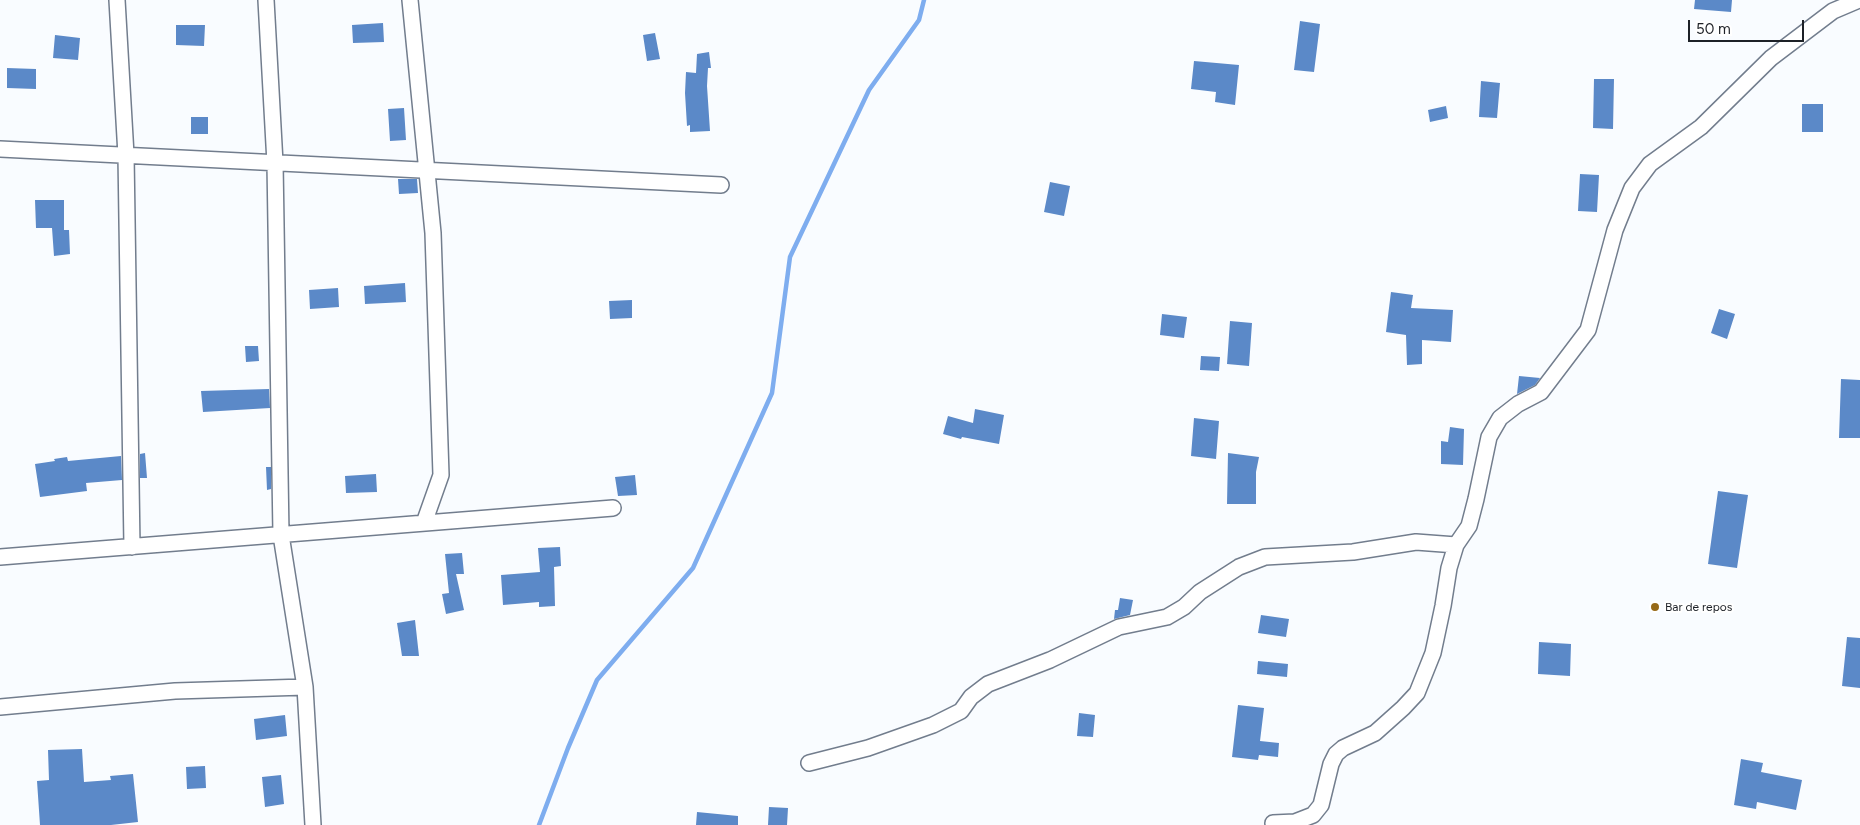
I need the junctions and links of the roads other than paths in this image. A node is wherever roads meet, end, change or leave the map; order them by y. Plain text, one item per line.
1 (117, 0) edge
2 (266, 0) edge
3 (410, 0) edge
4 (1859, 0) edge
5 (0, 149) edge
6 (126, 156) junction
7 (275, 163) junction
8 (426, 170) junction
9 (721, 184) dead end
10 (613, 508) dead end
11 (424, 523) junction
12 (281, 535) junction
13 (1456, 545) junction
14 (132, 547) junction
15 (0, 557) edge
16 (305, 687) junction
17 (0, 707) edge
18 (809, 763) dead end
19 (1273, 823) dead end
20 (313, 825) edge

1 - 6 street
2 - 7 street
3 - 8 street
4 - 13 street
5 - 6 street
6 - 7 street
6 - 14 street
7 - 8 street
7 - 12 street
8 - 9 street
8 - 11 street
10 - 11 street
11 - 12 street
12 - 14 street
12 - 16 street
13 - 18 street
13 - 19 street
14 - 15 street
16 - 17 street
16 - 20 street

